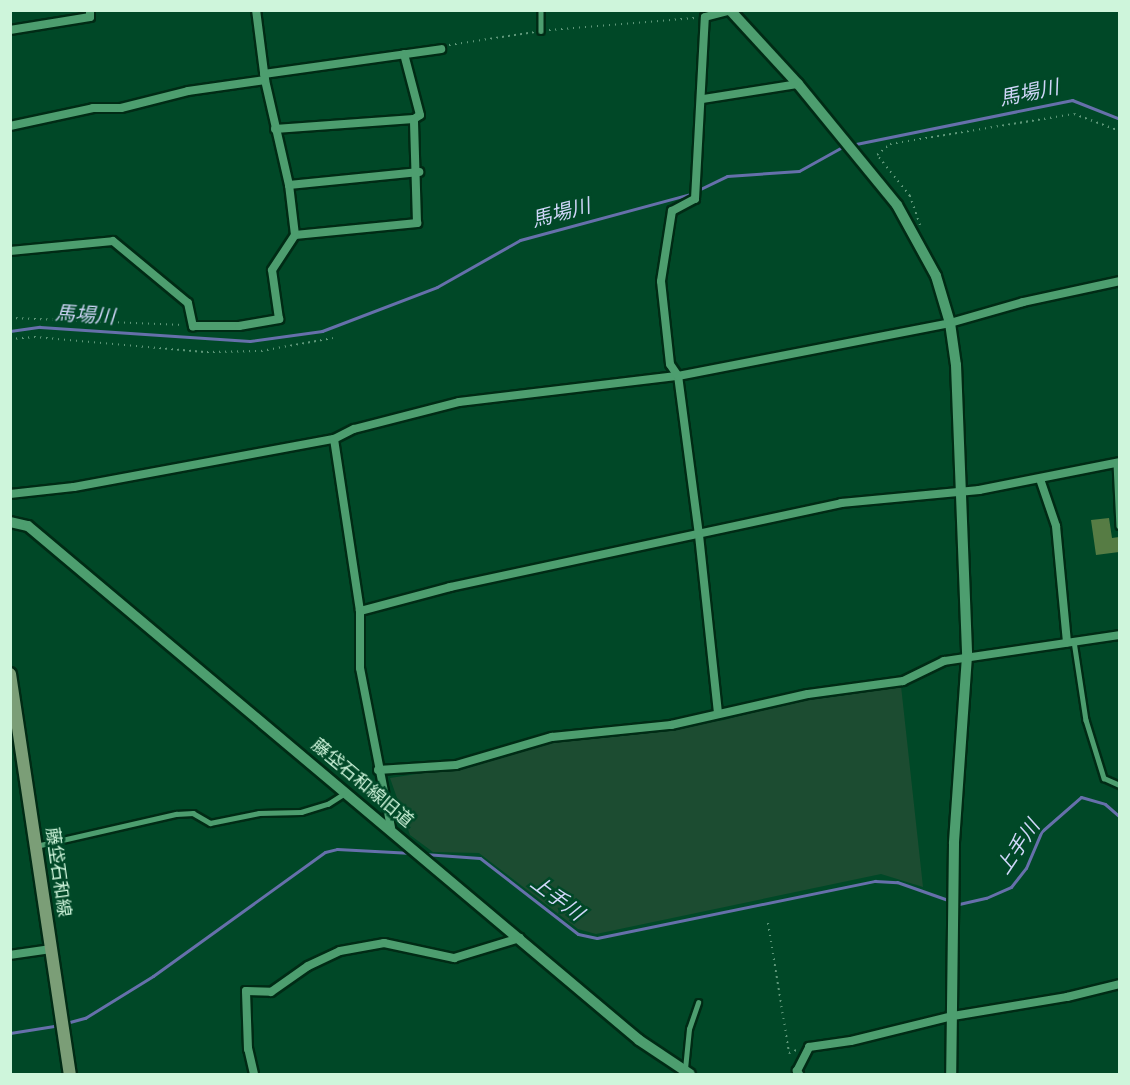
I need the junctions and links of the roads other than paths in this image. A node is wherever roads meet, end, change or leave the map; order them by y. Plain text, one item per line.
1 (90, 10) edge
2 (256, 10) edge
3 (541, 10) edge
4 (730, 11) edge
5 (10, 30) edge
6 (541, 31) road end
7 (441, 49) road end
8 (404, 54) junction
9 (264, 77) junction
10 (798, 84) junction
11 (703, 99) junction
12 (414, 119) junction
13 (10, 126) edge
14 (275, 129) junction
15 (418, 172) junction
16 (289, 185) junction
17 (295, 235) junction
18 (10, 252) edge
19 (1119, 281) edge
20 (950, 323) junction
21 (678, 376) junction
22 (334, 439) junction
23 (1118, 462) edge
24 (1040, 479) junction
25 (961, 492) junction
26 (10, 494) edge
27 (10, 522) edge
28 (1119, 526) edge
29 (699, 535) junction
30 (360, 611) junction
31 (1119, 635) edge
32 (1070, 642) junction
33 (967, 657) junction
34 (10, 674) edge
35 (718, 713) junction
36 (378, 770) junction
37 (1119, 785) edge
38 (347, 791) junction
39 (391, 828) junction
40 (36, 846) junction
41 (520, 938) junction
42 (51, 949) junction
43 (10, 955) edge
44 (1119, 984) edge
45 (698, 1003) dead end
46 (953, 1016) junction
47 (687, 1073) edge
48 (70, 1074) edge
49 (254, 1074) edge
50 (799, 1074) edge
51 (951, 1074) edge

1 - 5 street
2 - 9 street
3 - 6 lane
4 - 10 street
4 - 11 street
7 - 8 street
8 - 9 street
8 - 12 street
9 - 13 street
9 - 14 street
10 - 11 street
10 - 20 street
11 - 21 street
12 - 14 street
12 - 15 street
14 - 16 street
15 - 16 street
15 - 17 street
16 - 17 street
17 - 18 street
19 - 20 street
20 - 21 street
20 - 25 street
21 - 22 street
21 - 29 street
22 - 26 street
22 - 30 street
23 - 24 street
23 - 28 lane
24 - 25 street
24 - 32 street
25 - 29 street
25 - 33 street
27 - 38 street, 藤垈石和線旧道
29 - 30 street
29 - 35 street
30 - 36 street
31 - 32 street
32 - 33 street
32 - 37 lane
33 - 35 street
33 - 46 street
34 - 40 main road, 藤垈石和線
35 - 36 street
36 - 39 street
38 - 39 street, 藤垈石和線旧道
38 - 40 lane
39 - 41 street, 藤垈石和線旧道
40 - 42 main road, 藤垈石和線
41 - 47 street, 藤垈石和線旧道
41 - 49 street
42 - 43 street
42 - 48 main road, 藤垈石和線
44 - 46 street
45 - 47 lane
46 - 50 street
46 - 51 street

